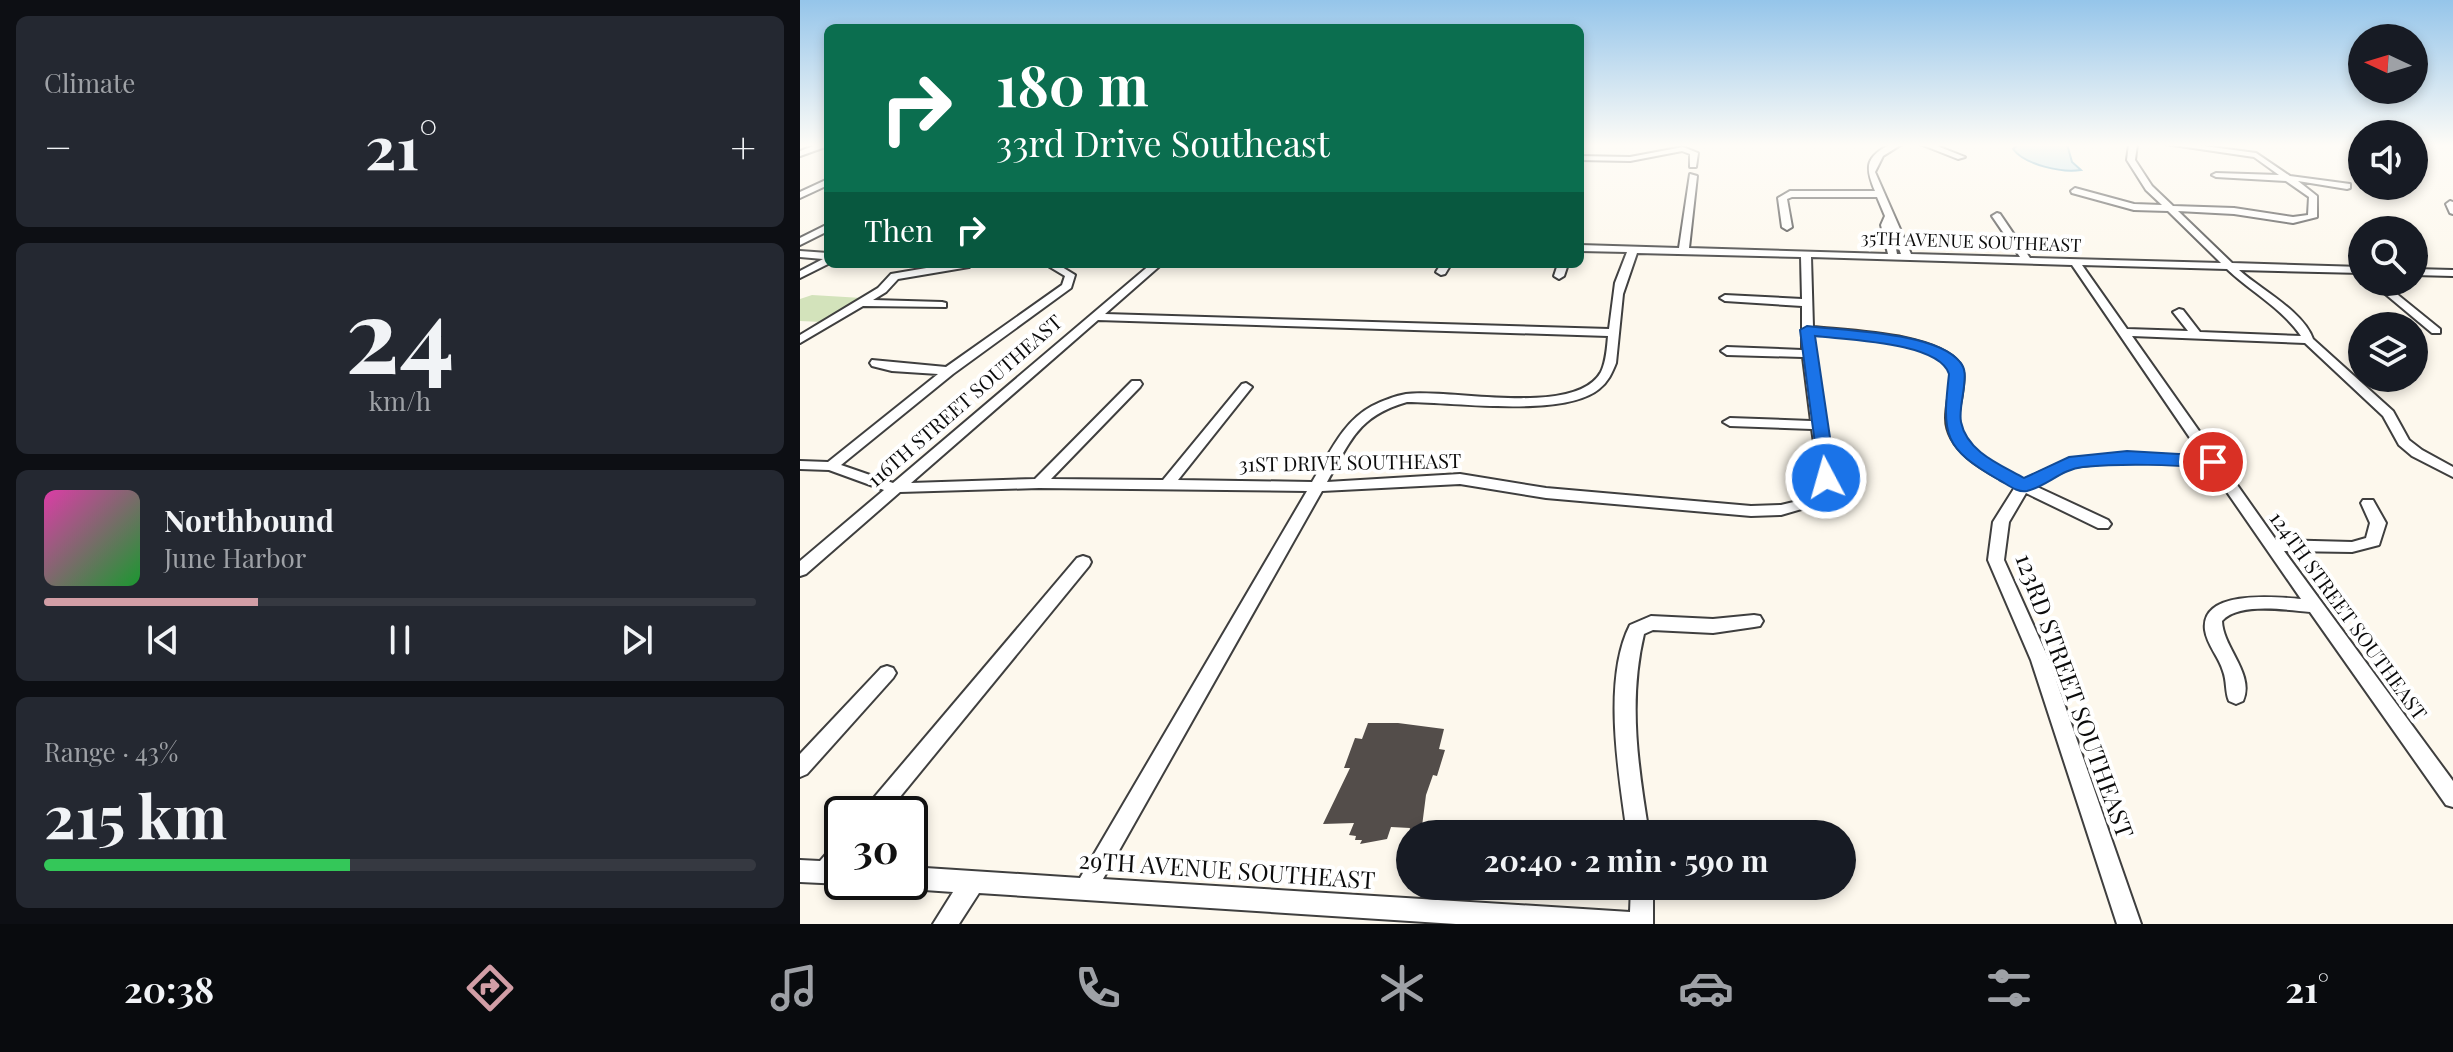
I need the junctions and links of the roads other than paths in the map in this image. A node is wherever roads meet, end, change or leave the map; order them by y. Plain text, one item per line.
1 (1692, 187) edge
2 (1876, 187) edge
3 (2151, 187) edge
4 (2301, 187) edge
5 (800, 188) edge
6 (814, 188) joint
7 (2075, 191) dead end
8 (1879, 194) junction
9 (800, 195) edge
10 (2170, 208) junction
11 (1997, 216) dead end
12 (1888, 218) junction
13 (1787, 227) dead end
14 (800, 229) edge
15 (824, 229) edge
16 (824, 230) edge
17 (800, 242) edge
18 (1584, 248) edge
19 (1633, 249) junction
20 (1684, 250) junction
21 (1806, 253) junction
22 (800, 254) edge
23 (1893, 256) junction
24 (1907, 256) junction
25 (824, 257) edge
26 (2026, 259) junction
27 (824, 260) edge
28 (2074, 261) junction
29 (2229, 266) junction
30 (888, 268) edge
31 (944, 268) edge
32 (1060, 268) edge
33 (1152, 268) edge
34 (1562, 268) edge
35 (2348, 270) edge
36 (2428, 272) edge
37 (2453, 273) edge
38 (800, 275) edge
39 (895, 276) junction
40 (1559, 276) dead end
41 (2393, 296) edge
42 (1725, 298) dead end
43 (862, 303) junction
44 (1806, 303) junction
45 (942, 305) dead end
46 (2179, 312) dead end
47 (1094, 317) junction
48 (1807, 330) junction
49 (2436, 331) dead end
50 (2125, 332) junction
51 (1614, 333) junction
52 (2196, 334) junction
53 (800, 340) edge
54 (2308, 340) junction
55 (1727, 351) dead end
56 (1808, 354) junction
57 (876, 363) dead end
58 (949, 371) junction
59 (1136, 384) dead end
60 (1246, 387) dead end
61 (1730, 422) dead end
62 (1820, 425) junction
63 (2213, 462) junction
64 (800, 465) edge
65 (831, 466) junction
66 (2453, 473) edge
67 (1039, 483) junction
68 (1167, 485) junction
69 (2023, 486) junction
70 (1317, 487) junction
71 (894, 488) junction
72 (2368, 503) dead end
73 (2103, 524) dead end
74 (2271, 545) junction
75 (1083, 562) dead end
76 (800, 570) edge
77 (2315, 606) junction
78 (1754, 621) dead end
79 (887, 673) dead end
80 (2236, 696) dead end
81 (800, 768) edge
82 (888, 796) edge
83 (2453, 798) edge
84 (1636, 820) edge
85 (800, 871) edge
86 (824, 872) edge
87 (928, 879) edge
88 (973, 882) junction
89 (1086, 888) junction
90 (1641, 900) edge
91 (945, 924) edge
92 (1639, 924) edge
93 (2129, 924) edge

1 - 20 street
2 - 8 street
3 - 10 street
4 - 10 street
5 - 6 street
6 - 9 street
7 - 10 street
8 - 12 street
8 - 13 street
10 - 29 street
11 - 26 street
12 - 23 street
12 - 24 street
14 - 15 street
16 - 17 street
18 - 19 street, 35TH AVENUE SOUTHEAST
19 - 20 street, 35TH AVENUE SOUTHEAST
19 - 51 street
20 - 21 street, 35TH AVENUE SOUTHEAST
21 - 23 street, 35TH AVENUE SOUTHEAST
21 - 44 street
22 - 25 street
23 - 24 street, 35TH AVENUE SOUTHEAST
24 - 26 street, 35TH AVENUE SOUTHEAST
26 - 28 street, 35TH AVENUE SOUTHEAST
27 - 38 street
28 - 29 street, 35TH AVENUE SOUTHEAST
28 - 50 street, 124TH STREET SOUTHEAST
29 - 35 street, 35TH AVENUE SOUTHEAST
29 - 54 street
30 - 39 street
31 - 39 street
32 - 58 street
33 - 47 street, 116TH STREET SOUTHEAST
34 - 40 street
36 - 37 street
39 - 43 street
41 - 49 street
42 - 44 street
43 - 45 street
43 - 53 street
44 - 48 street
46 - 52 street
47 - 51 street
47 - 71 street, 116TH STREET SOUTHEAST
48 - 56 street
48 - 69 street
50 - 52 street
50 - 63 street, 124TH STREET SOUTHEAST
51 - 70 street
52 - 54 street
54 - 66 street
55 - 56 street
56 - 62 street
57 - 58 street
58 - 65 street
59 - 67 street
60 - 68 street
61 - 62 street
62 - 70 street, 31ST DRIVE SOUTHEAST
63 - 69 street
63 - 74 street, 124TH STREET SOUTHEAST
64 - 65 street, 31ST DRIVE SOUTHEAST
65 - 71 street, 31ST DRIVE SOUTHEAST
67 - 68 street, 31ST DRIVE SOUTHEAST
67 - 71 street, 31ST DRIVE SOUTHEAST
68 - 70 street, 31ST DRIVE SOUTHEAST
69 - 73 street
69 - 93 street, 123RD STREET SOUTHEAST
70 - 89 street
71 - 76 street, 116TH STREET SOUTHEAST
72 - 74 street
74 - 77 street, 124TH STREET SOUTHEAST
75 - 82 street
77 - 80 street
77 - 83 street, 124TH STREET SOUTHEAST
78 - 84 street
79 - 81 street
85 - 86 street
87 - 88 street, 29TH AVENUE SOUTHEAST
88 - 89 street, 29TH AVENUE SOUTHEAST
88 - 91 street
89 - 92 street, 29TH AVENUE SOUTHEAST
90 - 92 street

